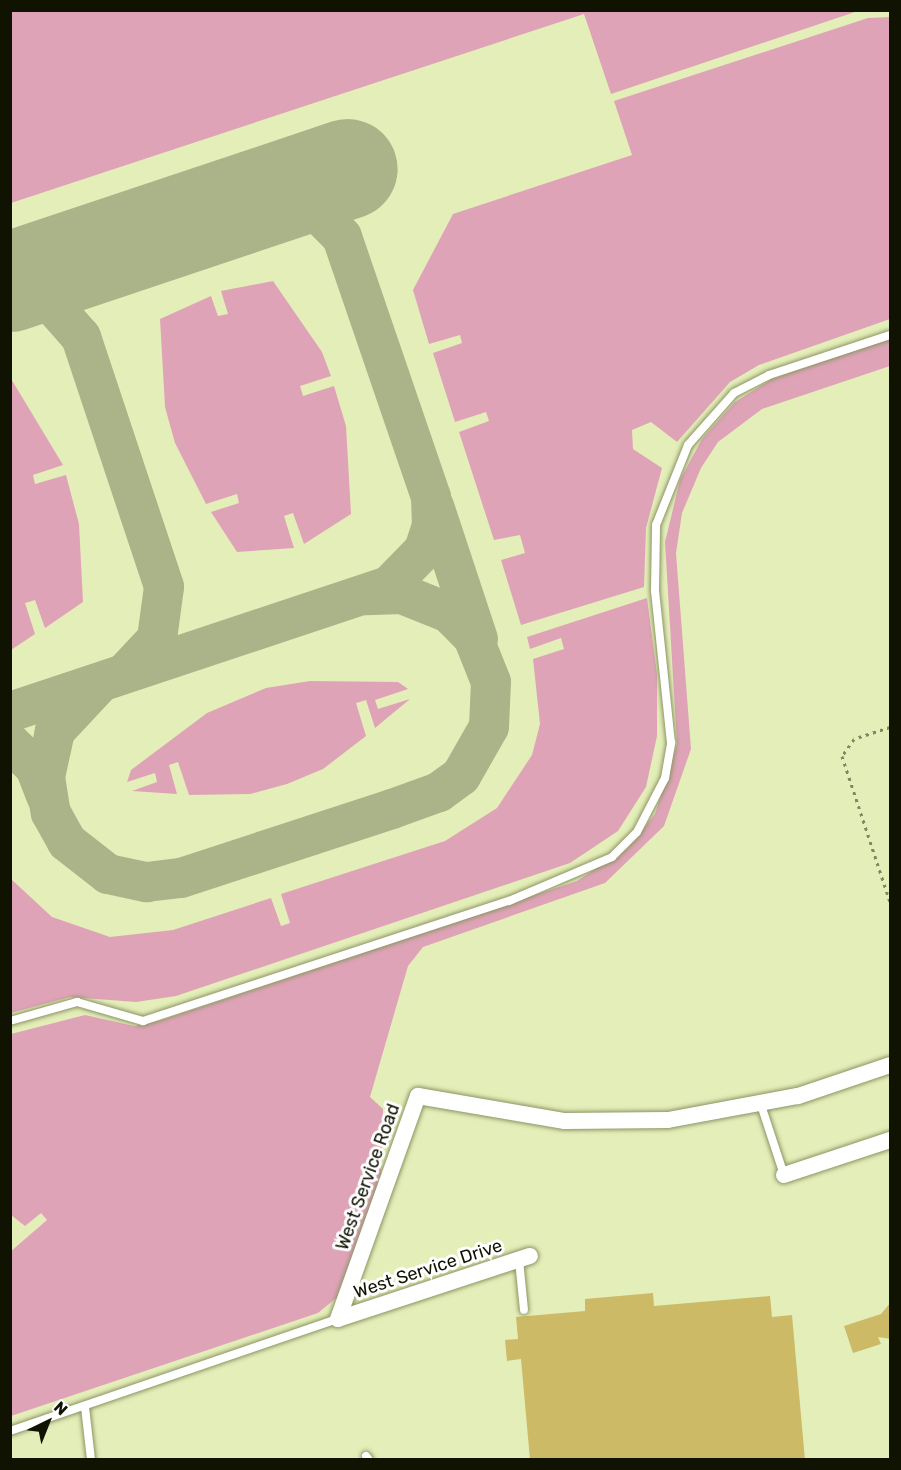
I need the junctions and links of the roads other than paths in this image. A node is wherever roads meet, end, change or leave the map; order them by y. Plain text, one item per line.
1 (891, 335) edge
2 (10, 1021) edge
3 (891, 1065) edge
4 (761, 1105) junction
5 (891, 1140) edge
6 (784, 1175) joint
7 (525, 1258) joint
8 (524, 1310) dead end
9 (338, 1319) junction
10 (85, 1407) junction
11 (10, 1431) edge
12 (91, 1460) edge

1 - 2 lane
3 - 4 street, West Service Road
4 - 6 lane
4 - 9 street, West Service Road
5 - 6 street
7 - 8 lane
7 - 9 street, West Service Drive
9 - 10 lane
10 - 11 lane
10 - 12 lane

